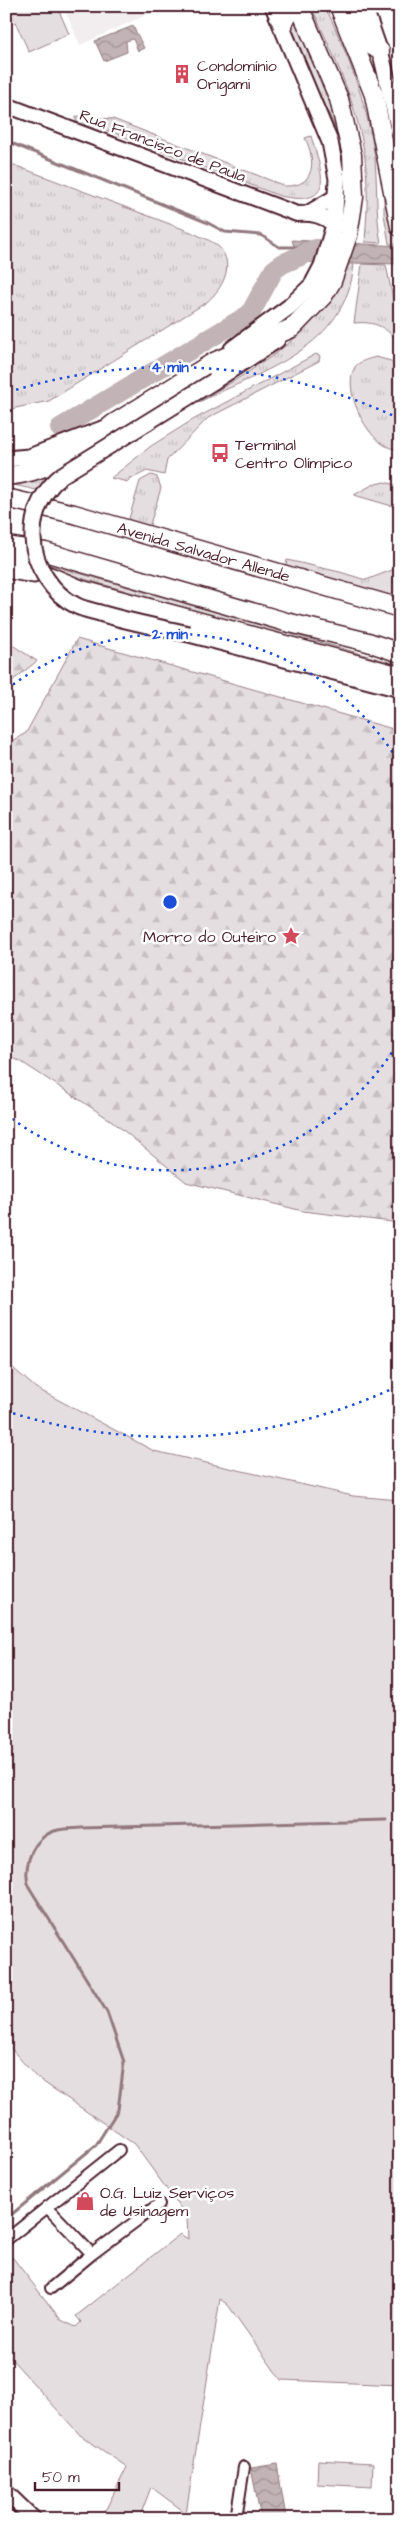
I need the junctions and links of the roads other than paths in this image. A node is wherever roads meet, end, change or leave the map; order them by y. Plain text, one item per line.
1 (273, 6) edge
2 (295, 6) edge
3 (299, 6) edge
4 (339, 6) edge
5 (353, 6) edge
6 (364, 6) edge
7 (283, 27) junction
8 (380, 51) junction
9 (6, 105) edge
10 (400, 135) edge
11 (337, 196) junction
12 (308, 213) junction
13 (400, 227) edge
14 (338, 232) junction
15 (330, 267) junction
16 (292, 328) junction
17 (214, 362) junction
18 (112, 424) junction
19 (6, 459) edge
20 (6, 476) edge
21 (6, 498) edge
22 (6, 546) edge
23 (6, 558) edge
24 (6, 570) edge
25 (56, 579) junction
26 (400, 608) edge
27 (400, 653) edge
28 (400, 676) edge
29 (400, 689) edge
30 (119, 2150) dead end
31 (159, 2204) dead end
32 (47, 2207) junction
33 (6, 2240) edge
34 (92, 2254) junction
35 (51, 2288) dead end
36 (244, 2467) dead end
37 (6, 2492) edge
38 (34, 2519) edge
39 (236, 2519) edge

1 - 7 main road
2 - 7 highway
3 - 14 highway
4 - 13 highway
5 - 8 highway
6 - 8 main road
7 - 11 main road
8 - 10 main road
9 - 12 street, Rua Francisco de Paula
11 - 12 street
11 - 14 main road
12 - 14 street, Rua Francisco de Paula
14 - 15 highway
15 - 16 highway
15 - 17 main road
16 - 17 highway
16 - 29 main road, bridge
17 - 18 highway
18 - 19 main road
18 - 20 highway
21 - 26 highway, Avenida Salvador Allende
22 - 27 highway
23 - 25 highway
24 - 25 main road
25 - 28 highway
30 - 32 street
31 - 34 street
32 - 33 street
32 - 34 street
34 - 35 street
36 - 39 street
37 - 38 street

